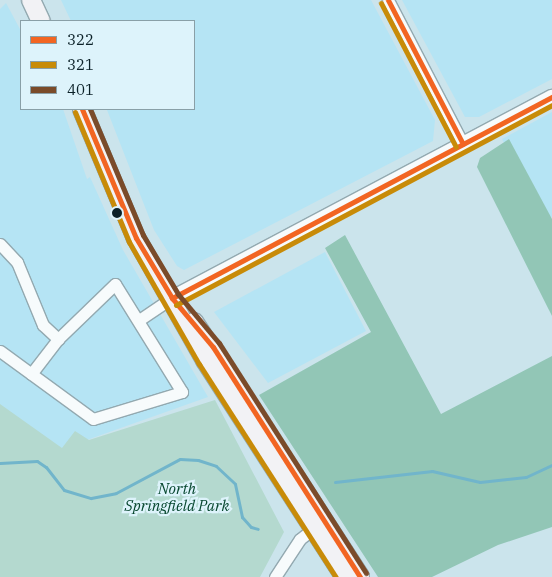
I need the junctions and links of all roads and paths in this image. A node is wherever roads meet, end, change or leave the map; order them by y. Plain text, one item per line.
1 (30, 0) edge
2 (388, 0) edge
3 (40, 20) edge
4 (552, 97) edge
5 (82, 110) edge
6 (463, 144) junction
7 (0, 244) edge
8 (172, 298) junction
9 (139, 320) junction
10 (58, 338) junction
11 (0, 351) edge
12 (31, 374) junction
13 (318, 525) junction
14 (275, 577) edge
15 (345, 577) edge
16 (360, 577) edge

1 - 3 main road
2 - 6 street
4 - 6 street
5 - 8 main road
6 - 8 street
7 - 10 street
8 - 9 street
8 - 13 main road
9 - 10 street
9 - 12 street
10 - 12 street
11 - 12 street
13 - 14 street
13 - 15 main road
13 - 16 main road

